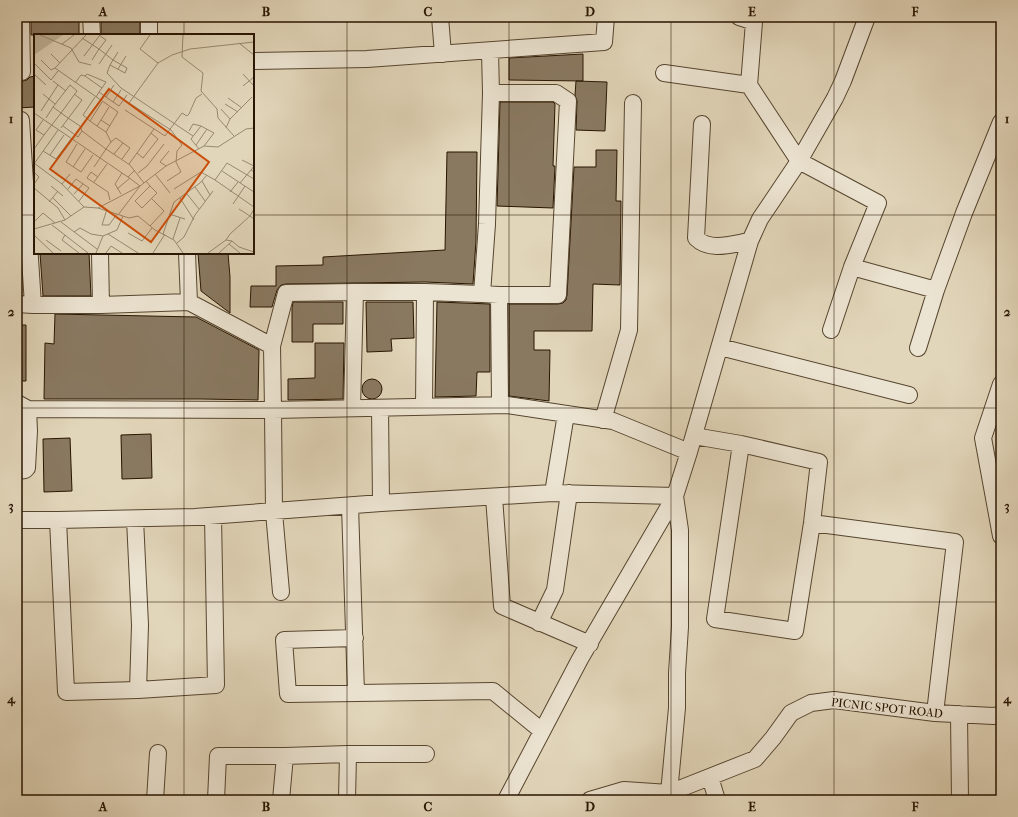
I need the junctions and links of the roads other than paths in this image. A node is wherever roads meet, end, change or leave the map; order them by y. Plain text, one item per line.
1 (21, 17) edge
2 (91, 17) edge
3 (149, 17) edge
4 (440, 17) edge
5 (606, 17) edge
6 (739, 17) edge
7 (867, 17) edge
8 (92, 34) edge
9 (149, 34) edge
10 (490, 50) junction
11 (443, 54) junction
12 (254, 61) edge
13 (25, 72) edge
14 (664, 73) dead end
15 (749, 85) junction
16 (491, 93) junction
17 (633, 102) dead end
18 (24, 119) edge
19 (1001, 122) edge
20 (702, 124) dead end
21 (799, 161) junction
22 (750, 242) junction
23 (100, 254) edge
24 (187, 254) edge
25 (852, 268) junction
26 (936, 290) junction
27 (355, 292) junction
28 (425, 292) junction
29 (482, 294) junction
30 (499, 295) junction
31 (189, 302) junction
32 (17, 304) edge
33 (33, 305) junction
34 (102, 305) junction
35 (831, 330) dead end
36 (272, 346) junction
37 (720, 346) junction
38 (918, 348) dead end
39 (1001, 386) edge
40 (909, 395) dead end
41 (500, 405) junction
42 (23, 406) edge
43 (424, 407) junction
44 (352, 408) junction
45 (380, 408) junction
46 (273, 410) junction
47 (566, 414) junction
48 (603, 420) junction
49 (694, 436) junction
50 (741, 444) junction
51 (689, 452) junction
52 (17, 471) edge
53 (561, 493) junction
54 (494, 496) junction
55 (675, 496) junction
56 (382, 503) junction
57 (350, 506) junction
58 (274, 512) junction
59 (213, 516) junction
60 (135, 518) junction
61 (17, 520) edge
62 (58, 520) junction
63 (812, 523) junction
64 (1001, 536) edge
65 (280, 592) dead end
66 (540, 623) junction
67 (354, 638) junction
68 (590, 644) junction
69 (138, 690) junction
70 (356, 693) junction
71 (935, 713) junction
72 (959, 714) junction
73 (1001, 715) edge
74 (542, 732) junction
75 (158, 753) dead end
76 (348, 754) junction
77 (426, 754) dead end
78 (284, 756) junction
79 (710, 777) junction
80 (665, 795) edge
81 (155, 800) edge
82 (216, 800) edge
83 (281, 800) edge
84 (347, 800) edge
85 (506, 800) edge
86 (590, 800) edge
87 (717, 800) edge
88 (960, 800) edge

1 - 13 street
2 - 8 street
3 - 9 street
4 - 11 street
5 - 10 street
6 - 15 street
7 - 21 street
10 - 11 street
10 - 16 street
11 - 12 street
14 - 15 street
15 - 21 street
16 - 29 street
16 - 30 street
17 - 48 street
18 - 33 street
19 - 26 street
20 - 22 street
21 - 22 street
21 - 25 street
22 - 37 street
23 - 34 street
24 - 31 street
25 - 26 street
25 - 35 street
26 - 38 street
27 - 28 street
27 - 36 street
27 - 44 street
28 - 29 street
28 - 43 street
29 - 30 street
30 - 41 street
31 - 34 street
31 - 36 street
32 - 33 street
33 - 34 street
36 - 46 street
37 - 40 street
37 - 49 street
39 - 64 street
41 - 43 street
41 - 47 street
42 - 46 street
42 - 52 street
43 - 45 street
44 - 45 street
44 - 46 street
45 - 56 street
46 - 58 street
47 - 48 street
47 - 53 street
48 - 51 street
49 - 50 street
49 - 51 street
50 - 63 street
50 - 63 street
51 - 55 street
53 - 54 street
53 - 55 street
53 - 66 street
54 - 56 street
54 - 66 street
55 - 68 street
55 - 80 street
56 - 57 street
57 - 58 street
57 - 67 street
58 - 59 street
58 - 65 street
59 - 60 street
59 - 69 street
60 - 62 street
60 - 69 street
61 - 62 street
62 - 69 street
63 - 71 street
66 - 68 street
67 - 70 street
67 - 70 street
68 - 74 street
70 - 74 street
71 - 72 street, PICNIC SPOT ROAD
71 - 79 street, PICNIC SPOT ROAD
72 - 73 street, PICNIC SPOT ROAD
72 - 88 street
74 - 85 street
75 - 81 street
76 - 77 street
76 - 78 street
76 - 84 street
78 - 82 street
78 - 83 street
79 - 80 street, PICNIC SPOT ROAD
79 - 87 street
80 - 86 street, PICNIC SPOT ROAD

